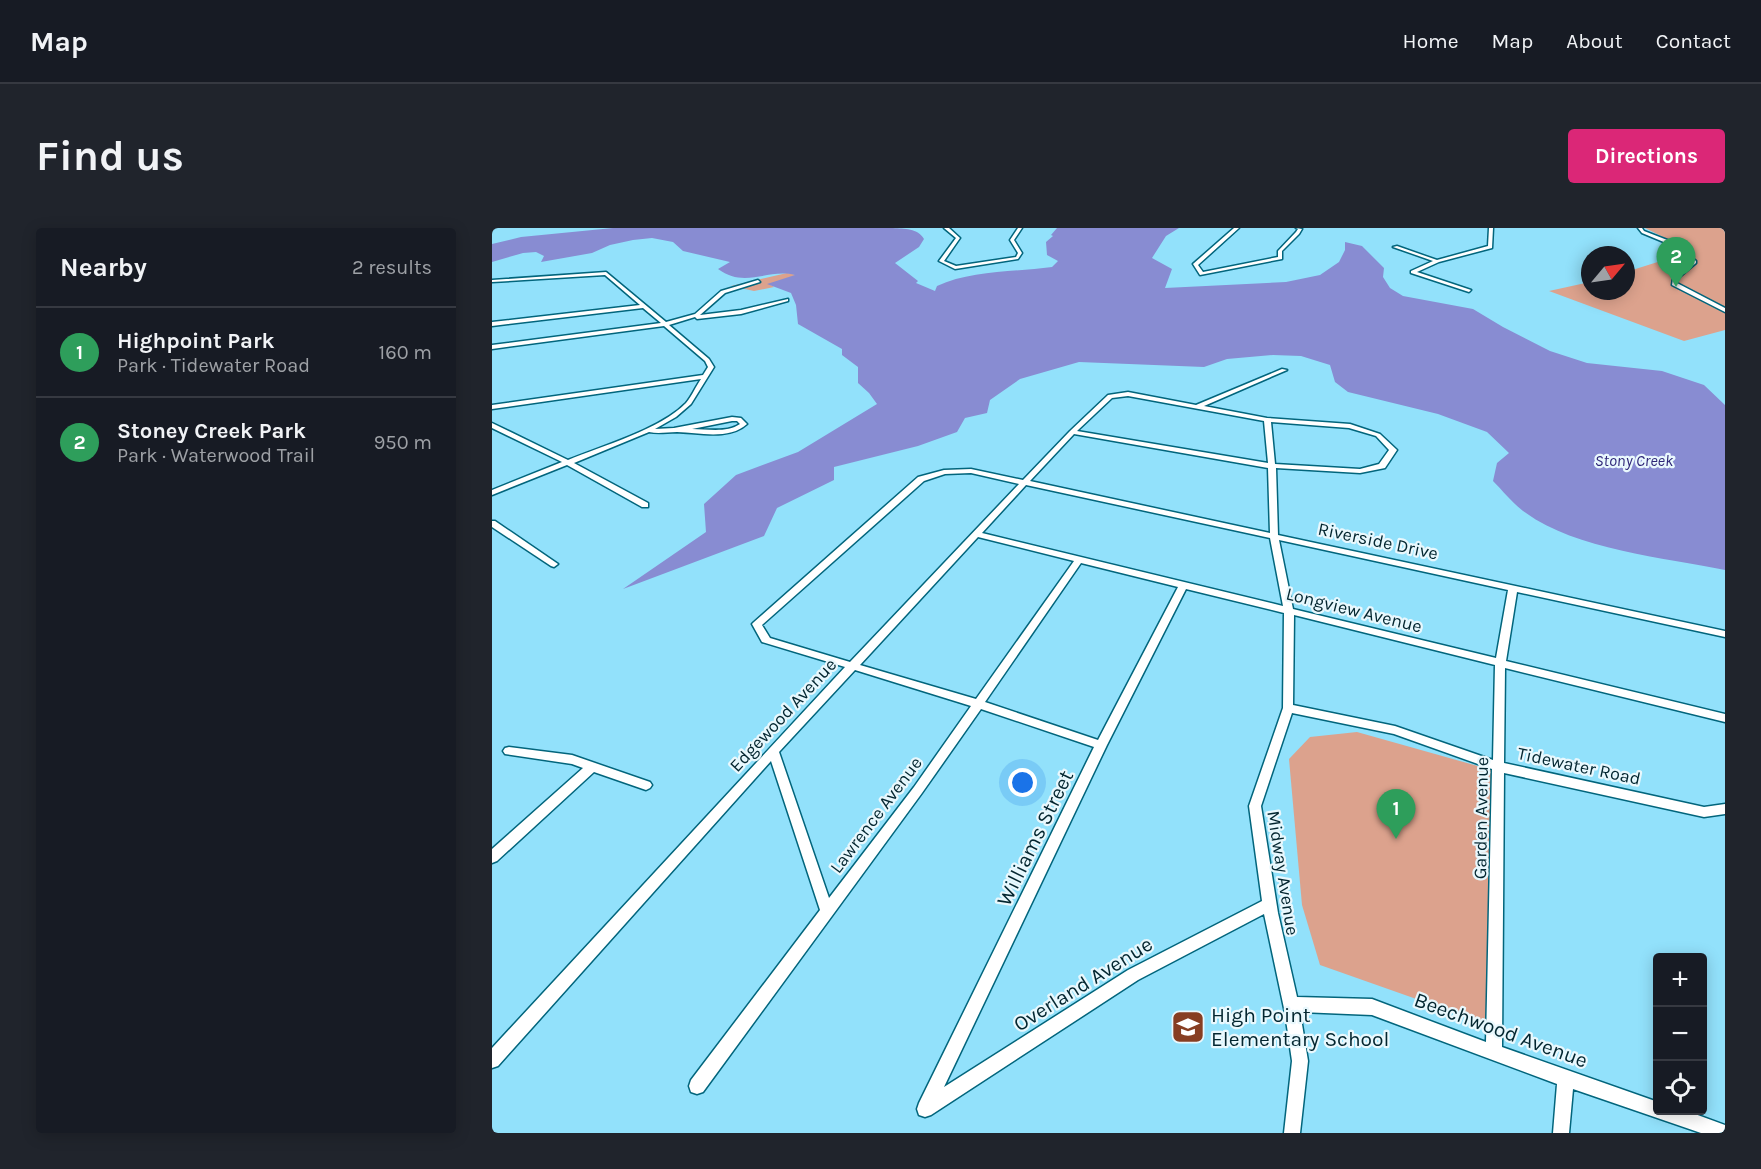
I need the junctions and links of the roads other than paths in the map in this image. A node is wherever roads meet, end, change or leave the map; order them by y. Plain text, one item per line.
1 (946, 228) edge
2 (1020, 228) edge
3 (1237, 228) edge
4 (1298, 228) edge
5 (1491, 228) edge
6 (1641, 228) edge
7 (1395, 247) dead end
8 (1437, 261) junction
9 (492, 281) edge
10 (758, 281) dead end
11 (1469, 291) dead end
12 (786, 300) dead end
13 (645, 306) junction
14 (1725, 310) edge
15 (688, 318) junction
16 (492, 324) edge
17 (666, 324) junction
18 (492, 347) edge
19 (1284, 370) dead end
20 (707, 376) junction
21 (492, 407) edge
22 (1196, 407) junction
23 (1267, 420) junction
24 (492, 425) edge
25 (648, 429) junction
26 (674, 430) junction
27 (1072, 432) junction
28 (567, 462) junction
29 (1272, 466) junction
30 (1024, 483) junction
31 (492, 493) edge
32 (645, 505) dead end
33 (492, 523) edge
34 (975, 534) junction
35 (1274, 536) junction
36 (1079, 560) junction
37 (554, 564) dead end
38 (1183, 585) junction
39 (1513, 587) junction
40 (1289, 611) junction
41 (1725, 634) edge
42 (1500, 663) junction
43 (853, 666) junction
44 (979, 704) junction
45 (1288, 708) junction
46 (1725, 718) edge
47 (1101, 745) junction
48 (508, 751) dead end
49 (773, 751) junction
50 (1500, 767) junction
51 (591, 768) junction
52 (646, 785) dead end
53 (1725, 809) edge
54 (492, 857) edge
55 (1269, 904) junction
56 (827, 911) junction
57 (1292, 1009) junction
58 (1494, 1051) junction
59 (492, 1060) edge
60 (1566, 1079) junction
61 (697, 1086) dead end
62 (1653, 1108) edge
63 (925, 1109) joint
64 (1673, 1115) edge
65 (1292, 1133) edge
66 (1561, 1133) edge
67 (1725, 1133) edge

1 - 2 street
3 - 4 street
5 - 8 street
6 - 14 street
7 - 8 street
8 - 11 street
9 - 13 street
10 - 15 street
12 - 15 street
13 - 16 street
13 - 17 street
15 - 17 street
17 - 18 street
17 - 20 street
19 - 22 street
20 - 21 street
20 - 25 street
22 - 23 street
22 - 27 street, Edgewood Avenue
23 - 29 street, Midway Avenue
23 - 29 street
24 - 28 street
25 - 26 street
25 - 28 street
26 - 26 street
27 - 29 street
27 - 30 street, Edgewood Avenue
28 - 31 street
28 - 32 street
29 - 35 street, Midway Avenue
30 - 34 street, Edgewood Avenue
30 - 35 street, Riverside Drive
30 - 43 street, Riverside Drive
33 - 37 street
34 - 36 street, Longview Avenue
34 - 43 street, Edgewood Avenue
35 - 39 street, Riverside Drive
35 - 40 street, Midway Avenue
36 - 38 street, Longview Avenue
36 - 44 street, Lawrence Avenue
38 - 40 street, Longview Avenue
38 - 47 street, Williams Street
39 - 41 street, Riverside Drive
39 - 42 street, Garden Avenue
40 - 42 street, Longview Avenue
40 - 45 street, Midway Avenue
42 - 46 street, Longview Avenue
42 - 50 street, Garden Avenue
43 - 44 street
43 - 49 street, Edgewood Avenue
44 - 47 street
44 - 56 street, Lawrence Avenue
45 - 50 street, Tidewater Road
45 - 55 street, Midway Avenue
47 - 63 street, Williams Street
48 - 51 street
49 - 56 street
49 - 59 street, Edgewood Avenue
50 - 53 street, Tidewater Road
50 - 58 street, Garden Avenue
51 - 52 street
51 - 54 street
55 - 57 street, Midway Avenue
55 - 63 street, Overland Avenue
56 - 61 street, Lawrence Avenue
57 - 58 street, Beechwood Avenue
57 - 65 street, Midway Avenue
58 - 60 street, Beechwood Avenue
60 - 62 street, Beechwood Avenue
60 - 66 street
64 - 67 street, Beechwood Avenue

